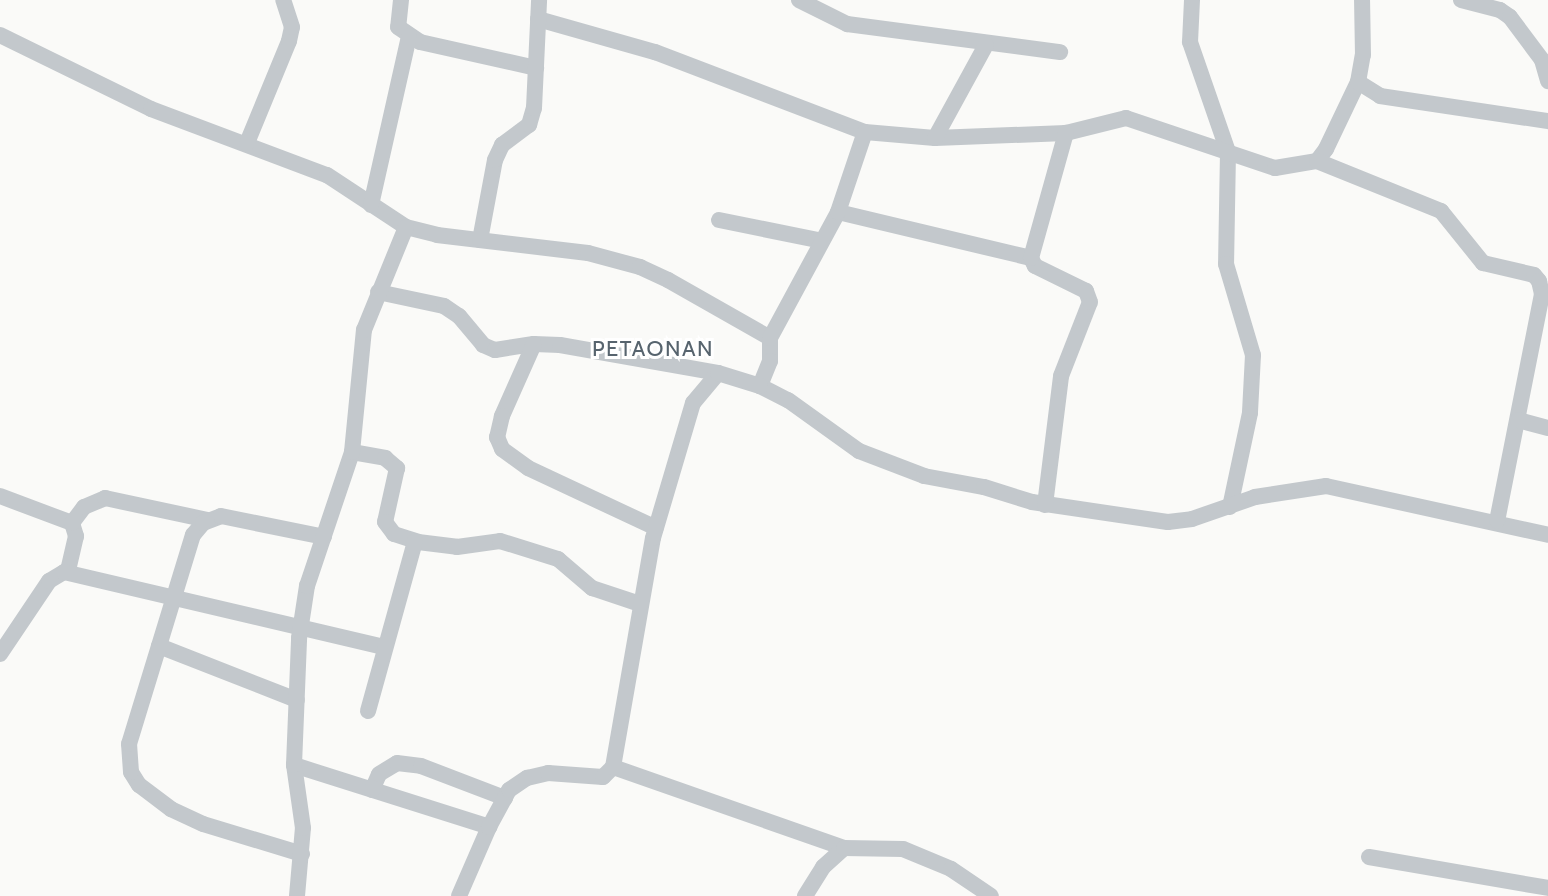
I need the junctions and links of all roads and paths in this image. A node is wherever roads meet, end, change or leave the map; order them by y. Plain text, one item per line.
1 (283, 0) edge
2 (401, 0) edge
3 (539, 0) edge
4 (799, 0) edge
5 (1192, 0) edge
6 (1362, 0) edge
7 (1461, 0) edge
8 (538, 19) junction
9 (0, 35) edge
10 (409, 36) junction
11 (986, 45) junction
12 (1060, 52) dead end
13 (536, 68) junction
14 (1548, 81) edge
15 (1358, 82) junction
16 (1548, 121) edge
17 (866, 132) junction
18 (1066, 133) junction
19 (935, 138) junction
20 (247, 143) junction
21 (1228, 152) junction
22 (1317, 161) junction
23 (371, 205) junction
24 (838, 212) junction
25 (719, 220) dead end
26 (406, 227) junction
27 (480, 240) junction
28 (822, 241) junction
29 (1031, 258) junction
30 (1545, 286) edge
31 (378, 292) junction
32 (1542, 325) edge
33 (770, 338) junction
34 (534, 344) junction
35 (718, 373) junction
36 (760, 386) junction
37 (1518, 420) junction
38 (1548, 428) edge
39 (352, 452) junction
40 (0, 496) edge
41 (1045, 505) junction
42 (1230, 507) junction
43 (208, 520) junction
44 (1497, 521) junction
45 (72, 523) junction
46 (656, 528) junction
47 (1548, 535) edge
48 (324, 537) junction
49 (415, 541) junction
50 (68, 572) junction
51 (174, 598) junction
52 (640, 604) junction
53 (301, 630) junction
54 (159, 646) junction
55 (384, 646) junction
56 (0, 654) edge
57 (297, 700) junction
58 (368, 711) dead end
59 (294, 765) junction
60 (613, 768) junction
61 (372, 790) junction
62 (505, 798) junction
63 (489, 827) junction
64 (844, 848) junction
65 (302, 854) junction
66 (1369, 857) dead end
67 (1548, 888) edge
68 (297, 896) edge
69 (459, 896) edge
70 (805, 896) edge
71 (991, 896) edge

1 - 20 street
2 - 10 street
3 - 8 street
4 - 11 street
5 - 21 street
6 - 15 street
7 - 14 street
8 - 13 street
8 - 17 street
9 - 20 street
10 - 13 street
10 - 23 street
11 - 12 street
11 - 19 street
13 - 27 street
15 - 16 street
15 - 22 street
17 - 19 street
17 - 24 street
18 - 19 street
18 - 21 street
18 - 29 street
20 - 23 street
21 - 22 street
21 - 42 street
22 - 30 street
23 - 26 street
24 - 28 street
24 - 29 street
25 - 28 street
26 - 27 street
26 - 31 street
27 - 33 street
28 - 33 street
29 - 41 street
30 - 32 street
31 - 34 street
31 - 39 street
32 - 37 street
33 - 36 street
34 - 35 street
34 - 46 street
35 - 36 street
35 - 46 street
36 - 41 street
37 - 38 street
37 - 44 street
39 - 48 street
39 - 49 street
40 - 45 street
41 - 42 street
42 - 44 street
43 - 45 street
43 - 48 street
43 - 51 street
44 - 47 street
45 - 50 street
46 - 52 street
48 - 53 street
49 - 52 street
49 - 55 street
50 - 51 street
50 - 56 street
51 - 53 street
51 - 54 street
52 - 60 street
53 - 55 street
53 - 57 street
54 - 57 street
54 - 65 street
55 - 58 street
57 - 59 street
59 - 61 street
59 - 65 street
60 - 62 street
60 - 64 street
61 - 62 street
61 - 63 street
62 - 63 street
63 - 69 street
64 - 70 street
64 - 71 street
65 - 68 street
66 - 67 street

